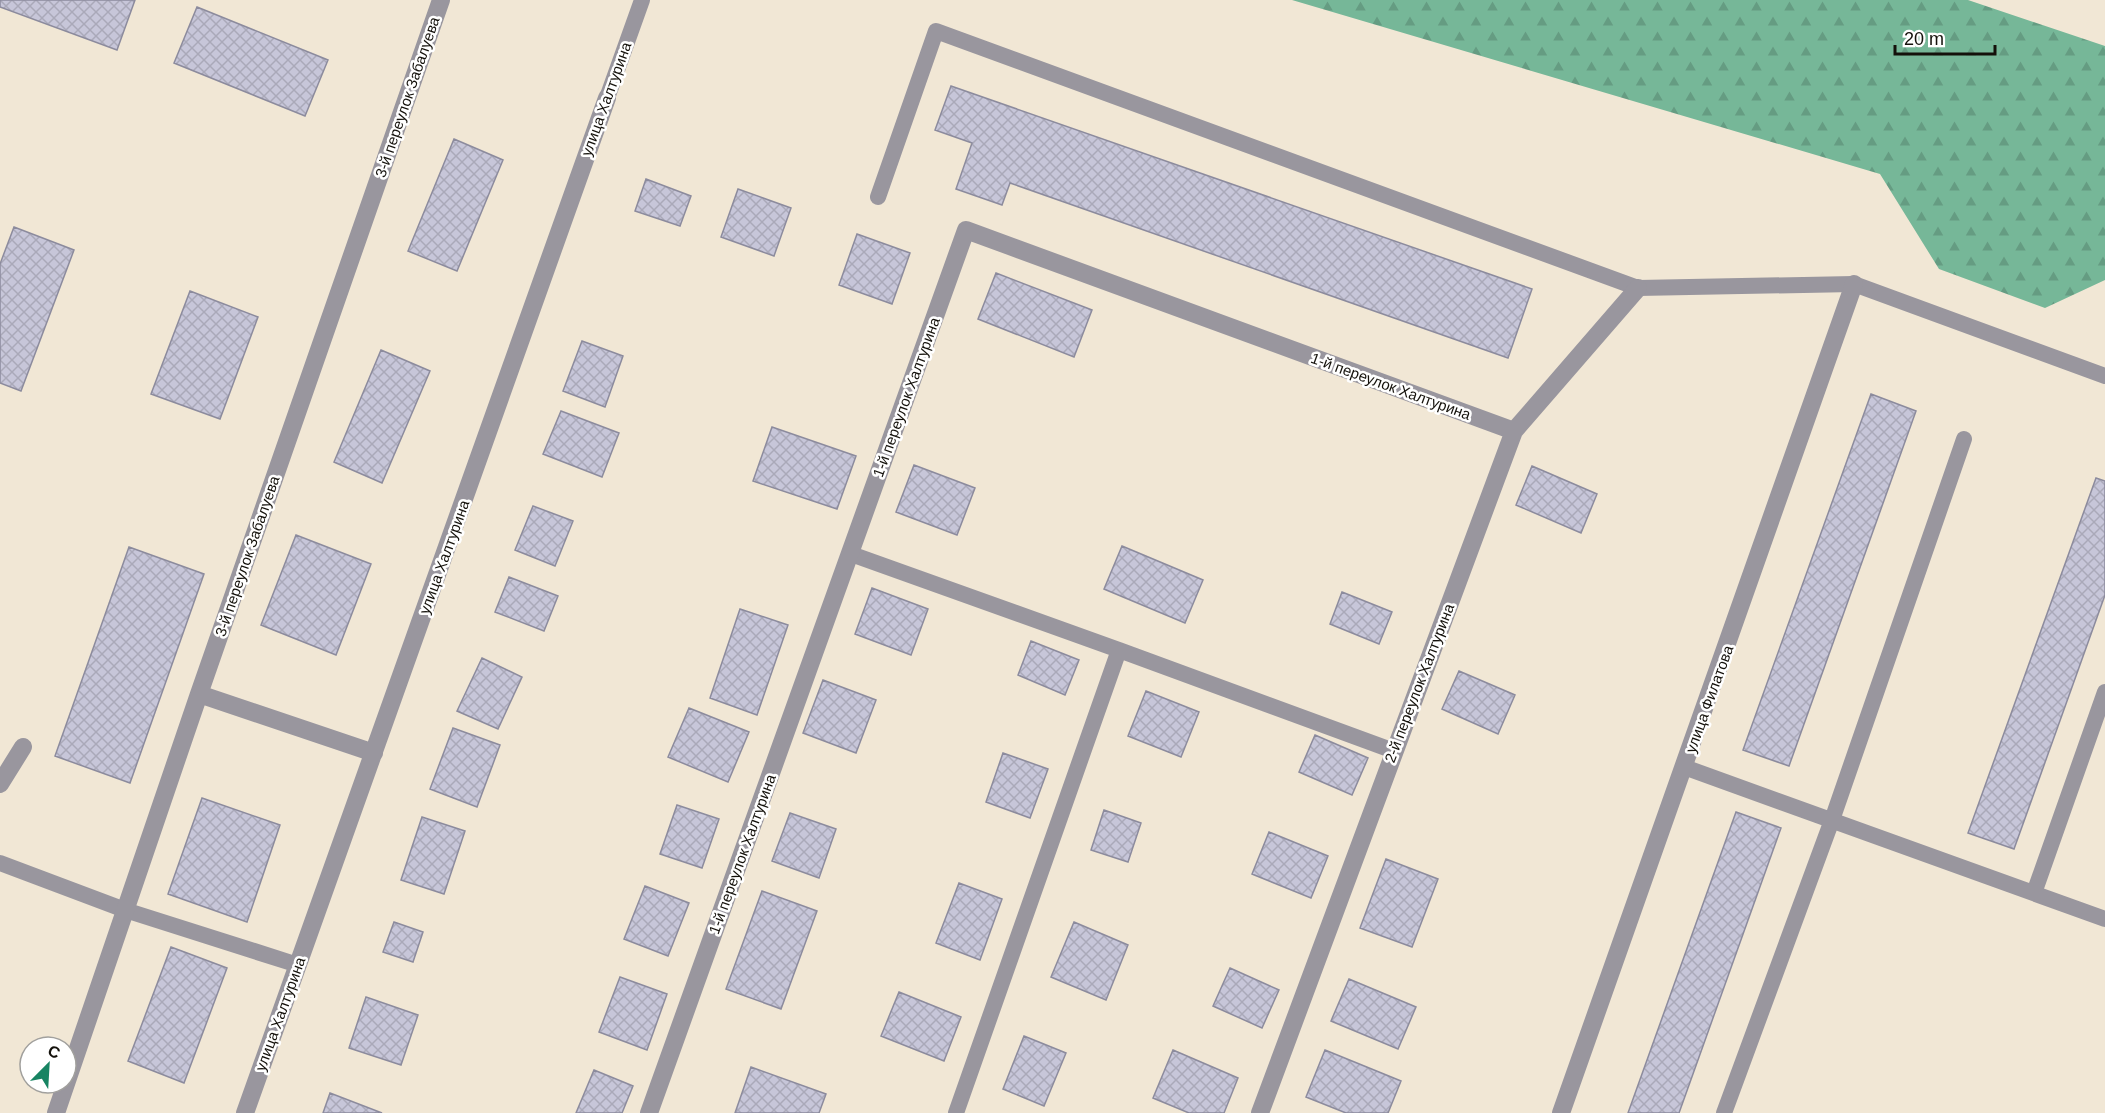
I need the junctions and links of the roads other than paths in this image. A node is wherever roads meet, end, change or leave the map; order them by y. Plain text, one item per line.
1 (441, 0) edge
2 (642, 0) edge
3 (607, 98) joint
4 (878, 197) dead end
5 (1854, 284) junction
6 (1638, 288) junction
7 (2105, 376) edge
8 (1514, 431) junction
9 (1964, 439) dead end
10 (850, 554) junction
11 (1119, 650) junction
12 (2105, 692) edge
13 (199, 694) junction
14 (23, 747) dead end
15 (1394, 751) junction
16 (374, 753) junction
17 (1684, 766) junction
18 (0, 784) edge
19 (1832, 820) junction
20 (0, 863) edge
21 (2034, 893) junction
22 (125, 910) junction
23 (2105, 919) edge
24 (298, 965) junction
25 (56, 1113) edge
26 (246, 1113) edge
27 (649, 1113) edge
28 (956, 1113) edge
29 (1260, 1113) edge
30 (1561, 1113) edge
31 (1724, 1113) edge

1 - 13 street, 3-й переулок Забалуева
2 - 3 lane, улица Халтурина
3 - 16 street, улица Халтурина
4 - 6 lane
5 - 6 lane
5 - 7 lane
5 - 17 street, улица Филатова
6 - 8 street, 2-й переулок Халтурина
8 - 10 street, 1-й переулок Халтурина
8 - 15 street, 2-й переулок Халтурина
9 - 19 lane
10 - 11 lane
10 - 27 street, 1-й переулок Халтурина
11 - 15 lane
11 - 28 lane
12 - 21 lane
13 - 16 street
13 - 22 street, 3-й переулок Забалуева
14 - 18 street
15 - 29 street, 2-й переулок Халтурина
16 - 24 street, улица Халтурина
17 - 19 lane
17 - 30 street, улица Филатова
19 - 21 lane
19 - 31 lane
20 - 22 lane
21 - 23 lane
22 - 24 lane
22 - 25 street, 3-й переулок Забалуева
24 - 26 street, улица Халтурина

